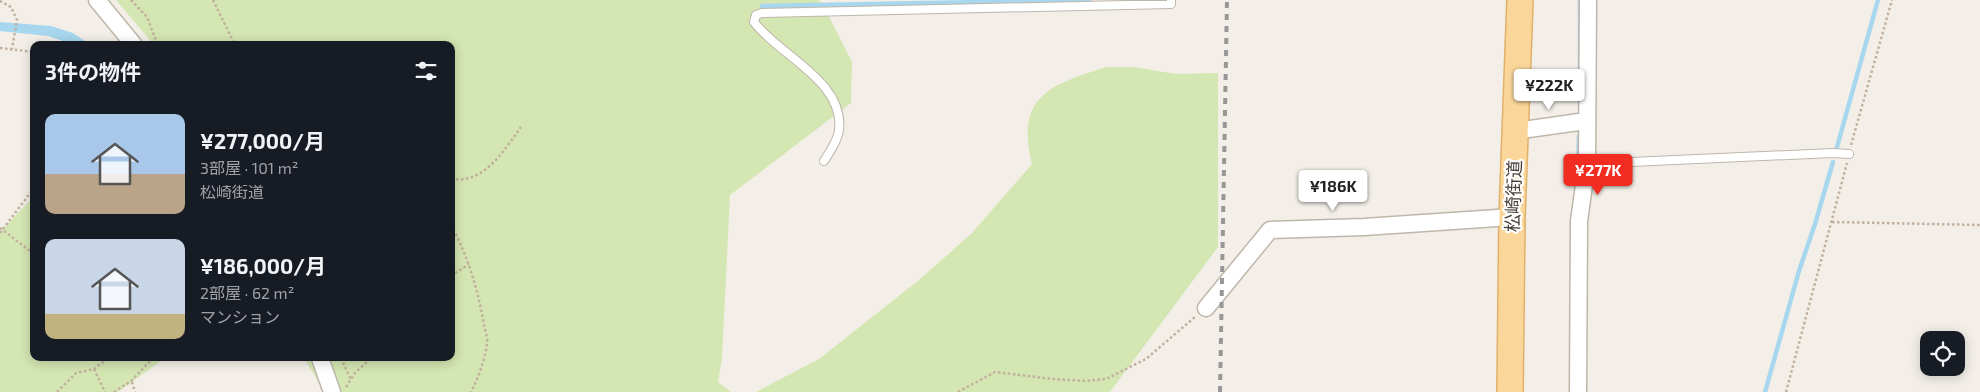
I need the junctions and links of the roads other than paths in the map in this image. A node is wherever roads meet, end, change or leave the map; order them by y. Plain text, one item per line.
1 (97, 0) edge
2 (1171, 0) edge
3 (1520, 0) edge
4 (1588, 0) edge
5 (131, 41) edge
6 (1586, 121) junction
7 (1515, 131) junction
8 (1849, 154) road end
9 (824, 161) dead end
10 (1587, 164) junction
11 (1512, 217) junction
12 (1206, 308) road end
13 (321, 361) edge
14 (332, 392) edge
15 (1510, 392) edge
16 (1578, 392) edge

1 - 5 street
2 - 9 lane
3 - 7 main road, 松崎街道
4 - 6 street
6 - 7 street
6 - 10 street
7 - 11 main road, 松崎街道
8 - 10 lane
10 - 16 street
11 - 12 street
11 - 15 main road, 松崎街道
13 - 14 street

